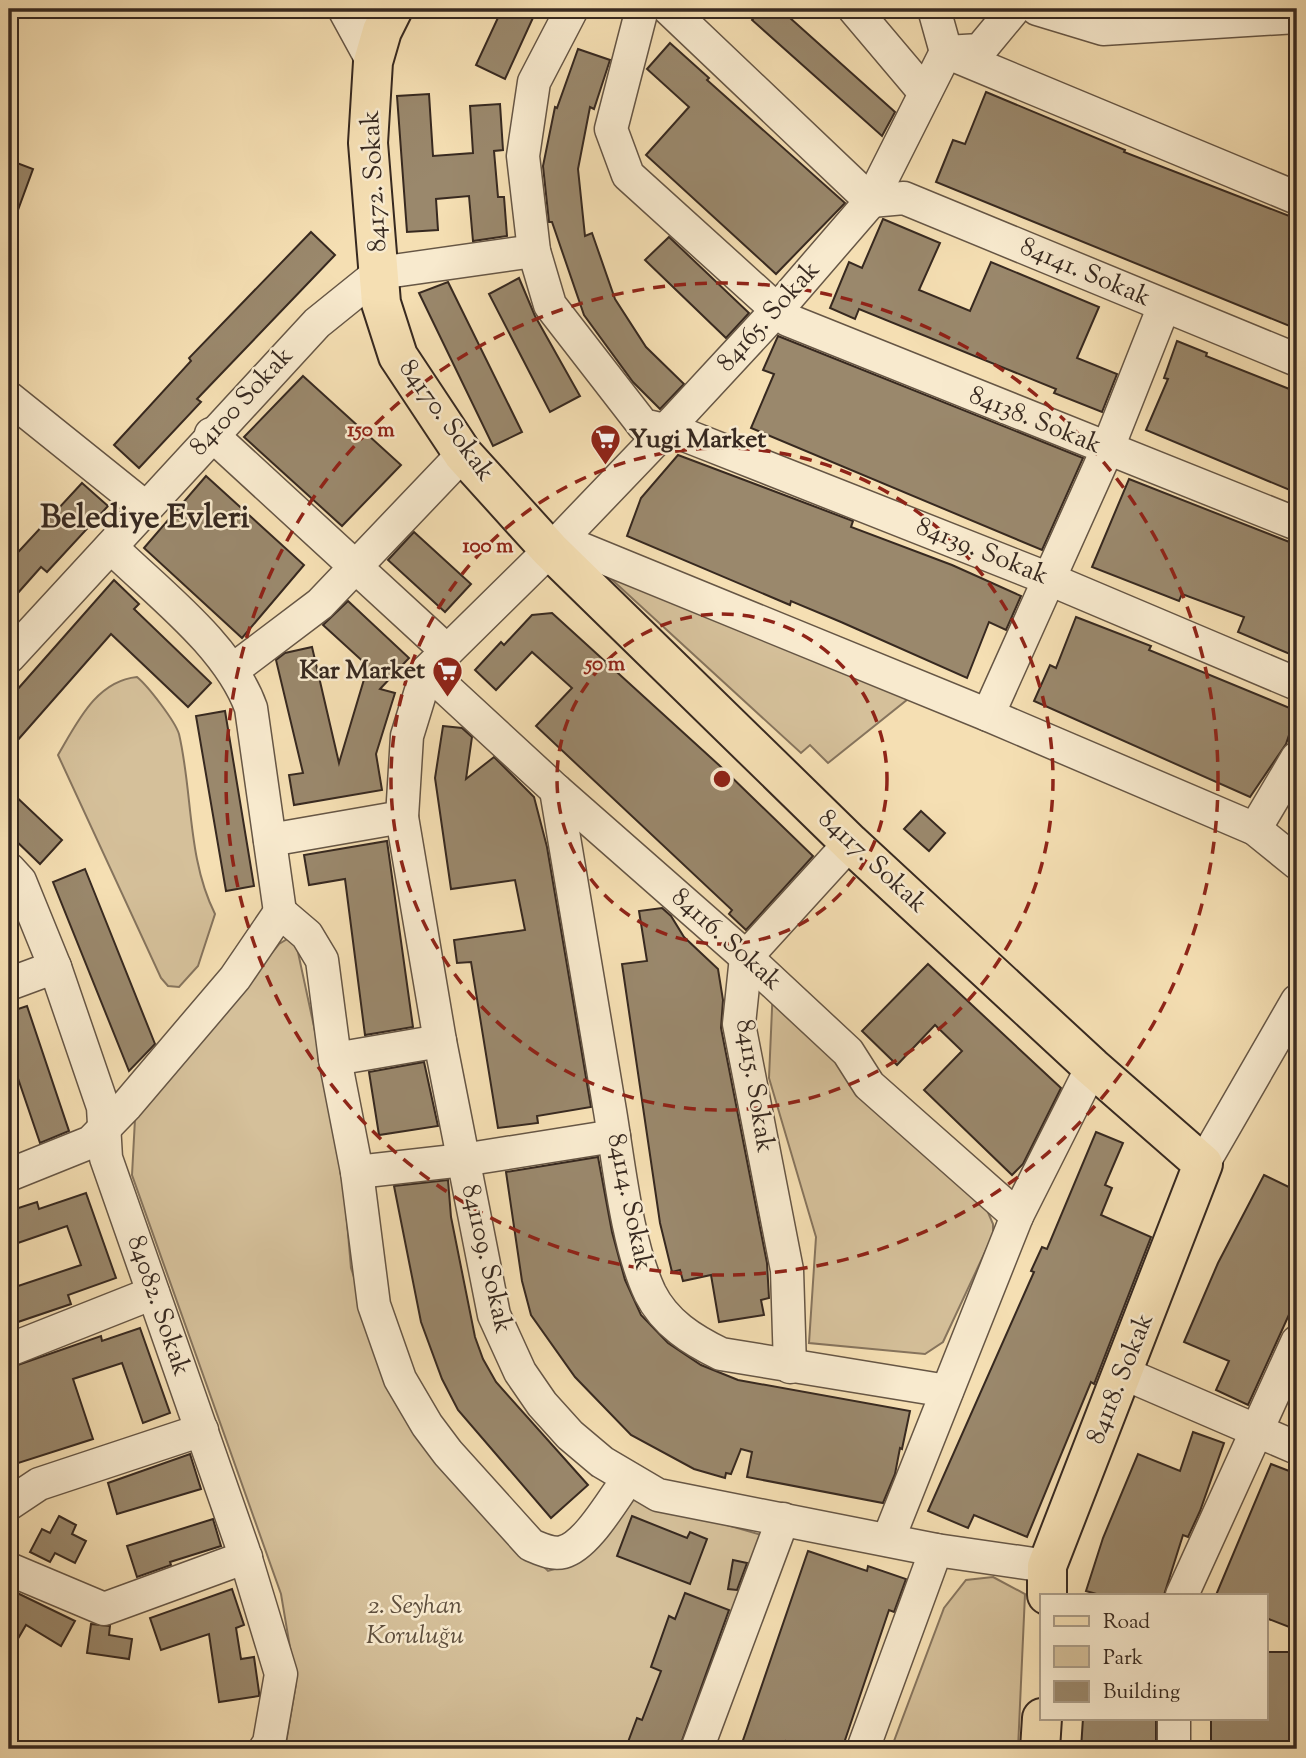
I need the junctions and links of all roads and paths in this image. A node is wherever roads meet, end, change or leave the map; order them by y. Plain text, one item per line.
1 (344, 9) edge
2 (393, 9) edge
3 (572, 9) edge
4 (642, 9) edge
5 (854, 9) edge
6 (934, 9) edge
7 (1014, 9) edge
8 (1037, 9) edge
9 (678, 12) edge
10 (1297, 17) edge
11 (946, 52) junction
12 (373, 62) junction
13 (925, 93) junction
14 (1297, 198) edge
15 (872, 201) junction
16 (534, 251) junction
17 (379, 273) junction
18 (1164, 306) junction
19 (776, 311) junction
20 (1297, 360) edge
21 (9, 398) edge
22 (663, 431) junction
23 (211, 434) junction
24 (1107, 450) junction
25 (463, 454) junction
26 (146, 508) junction
27 (1297, 524) edge
28 (555, 545) junction
29 (111, 547) junction
30 (355, 566) junction
31 (1049, 579) junction
32 (9, 657) edge
33 (436, 661) junction
34 (234, 669) junction
35 (1297, 684) edge
36 (988, 715) junction
37 (1297, 758) edge
38 (556, 790) junction
39 (402, 817) junction
40 (1255, 830) junction
41 (270, 840) junction
42 (850, 843) junction
43 (1297, 863) edge
44 (9, 869) edge
45 (280, 912) junction
46 (747, 957) junction
47 (55, 967) junction
48 (9, 984) edge
49 (1297, 1001) edge
50 (440, 1041) junction
51 (335, 1059) junction
52 (1092, 1067) junction
53 (105, 1128) junction
54 (614, 1136) junction
55 (463, 1160) junction
56 (1203, 1164) junction
57 (357, 1172) junction
58 (9, 1175) edge
59 (1017, 1216) junction
60 (153, 1293) junction
61 (1297, 1342) edge
62 (9, 1350) edge
63 (790, 1367) junction
64 (1123, 1373) junction
65 (947, 1391) junction
66 (202, 1430) junction
67 (1258, 1431) junction
68 (1297, 1448) edge
69 (628, 1479) junction
70 (9, 1504) edge
71 (783, 1519) junction
72 (888, 1540) junction
73 (936, 1550) junction
74 (246, 1557) junction
75 (9, 1569) edge
76 (1047, 1581) edge
77 (1182, 1594) edge
78 (1042, 1720) edge
79 (1174, 1720) edge
80 (265, 1749) edge
81 (697, 1749) edge
82 (863, 1749) edge
83 (1040, 1749) edge
84 (1174, 1749) edge

1 - 12 street
2 - 12 main road, 84172. Sokak
3 - 16 street, 84139. Sokak
4 - 19 street, 84138. Sokak
5 - 13 street
6 - 11 street
7 - 11 street
8 - 10 street
9 - 15 street
11 - 13 street, 84165. Sokak
11 - 14 street
12 - 17 main road, 84172. Sokak
13 - 15 street, 84165. Sokak
15 - 18 street, 84141. Sokak
15 - 19 street, 84165. Sokak
16 - 17 street
16 - 22 street, 84139. Sokak
17 - 23 street, 84100 Sokak
17 - 25 main road, 84170. Sokak
18 - 20 street, 84141. Sokak
18 - 24 street
19 - 22 street, 84165. Sokak
19 - 24 street, 84138. Sokak
21 - 26 street
22 - 28 street, 84165. Sokak
22 - 31 street, 84139. Sokak
23 - 26 street, 84100 Sokak
23 - 30 street, 84116. Sokak
24 - 27 street, 84138. Sokak
24 - 31 street
25 - 28 main road, 84170. Sokak
25 - 30 street
26 - 29 street, 84100 Sokak
28 - 33 street, 84165. Sokak
28 - 36 street
28 - 42 main road, 84117. Sokak
29 - 32 street, 84100 Sokak
29 - 34 street
30 - 33 street, 84116. Sokak
30 - 34 street
31 - 35 street, 84139. Sokak
31 - 36 street
33 - 38 street, 84116. Sokak
33 - 39 street, 841109. Sokak
34 - 41 street
36 - 40 street
37 - 40 street
38 - 46 street, 84116. Sokak
38 - 54 street, 84114. Sokak
39 - 41 street
39 - 50 street, 841109. Sokak
40 - 43 street
41 - 45 street
42 - 46 street
42 - 52 main road, 84117. Sokak
44 - 47 street, 84082. Sokak
45 - 51 street
45 - 53 street
46 - 59 street, 84116. Sokak
46 - 63 street, 84115. Sokak
47 - 48 street
47 - 53 street, 84082. Sokak
49 - 56 street
50 - 51 street
50 - 55 street, 841109. Sokak
51 - 57 street
52 - 56 main road, 84117. Sokak
52 - 59 street
53 - 58 street
53 - 60 street, 84082. Sokak
54 - 55 street
54 - 63 street, 84114. Sokak
55 - 57 street
55 - 69 street, 841109. Sokak
56 - 64 main road, 84118. Sokak
57 - 69 street
59 - 65 street
60 - 62 street
60 - 66 street, 84082. Sokak
61 - 67 street
63 - 65 street, 84114. Sokak
64 - 67 street
64 - 76 main road, 84118. Sokak
65 - 72 street
66 - 70 street
66 - 74 street, 84082. Sokak
67 - 68 street
67 - 77 street
69 - 71 street, 841109. Sokak
71 - 72 street, 841109. Sokak
71 - 81 street
72 - 73 street, 841109. Sokak
73 - 76 street, 841109. Sokak
73 - 82 street
74 - 75 street
74 - 80 street, 84082. Sokak
78 - 83 main road
79 - 84 street

